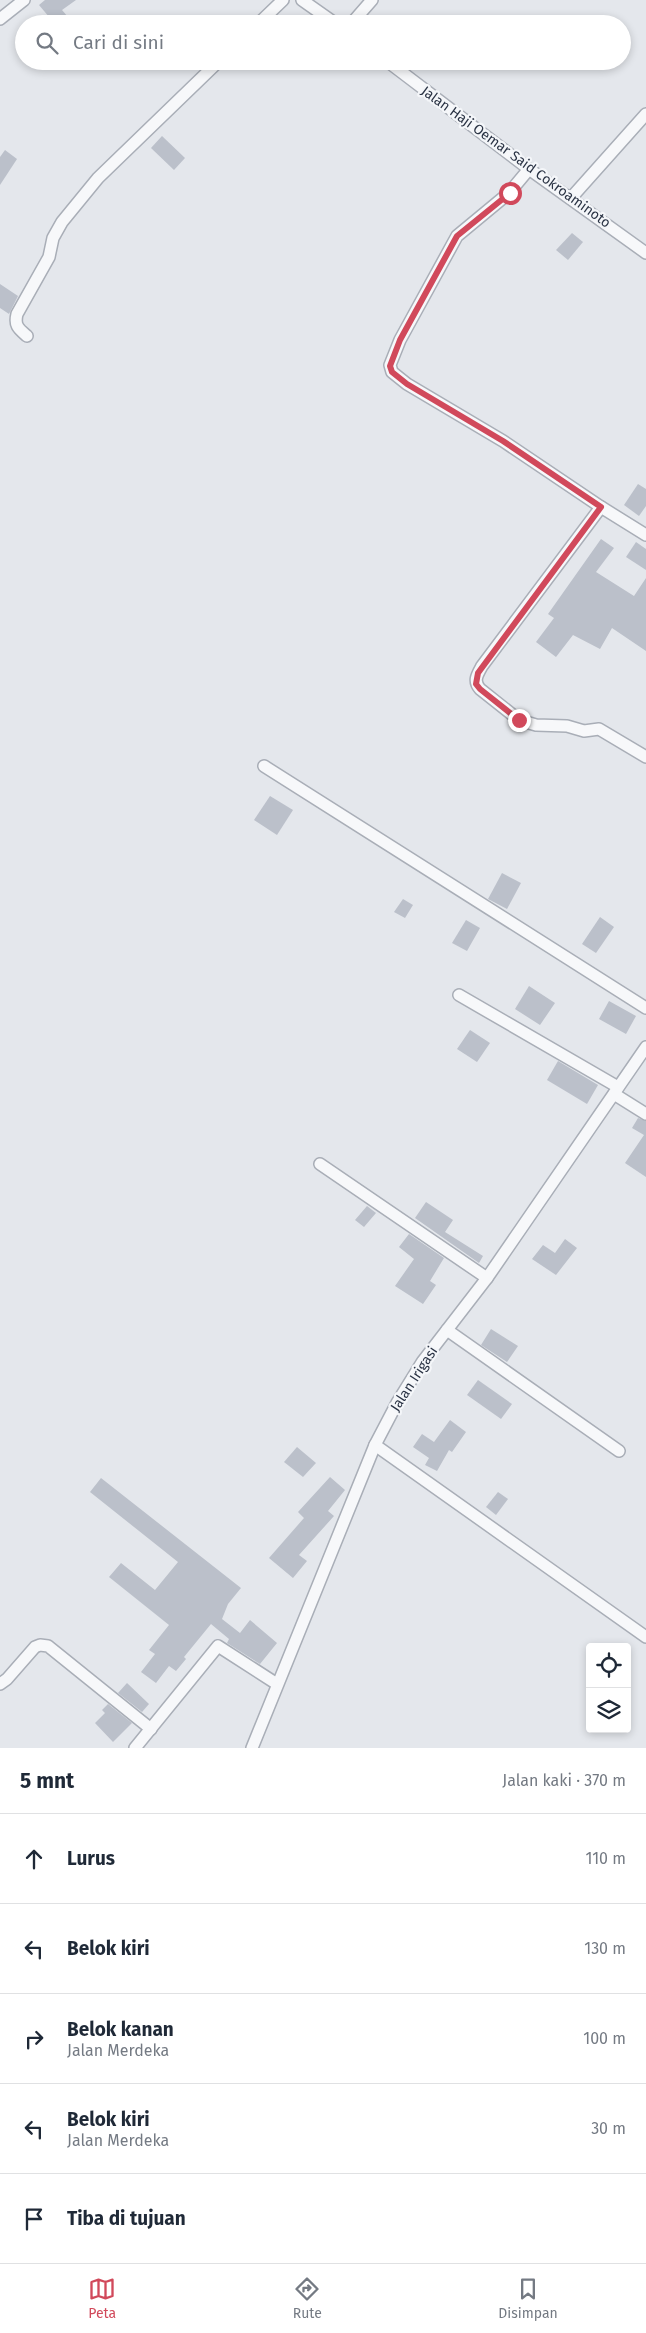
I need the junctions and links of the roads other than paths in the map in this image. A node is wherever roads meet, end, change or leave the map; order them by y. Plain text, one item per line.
1 (24, 0) edge
2 (283, 0) edge
3 (302, 0) edge
4 (372, 0) edge
5 (267, 15) edge
6 (323, 15) edge
7 (359, 15) edge
8 (0, 19) edge
9 (210, 70) edge
10 (399, 70) edge
11 (646, 114) edge
12 (529, 169) junction
13 (571, 198) junction
14 (646, 253) edge
15 (27, 336) dead end
16 (601, 507) junction
17 (646, 536) edge
18 (646, 757) edge
19 (264, 766) dead end
20 (459, 995) dead end
21 (646, 1008) edge
22 (646, 1047) edge
23 (616, 1091) junction
24 (646, 1114) edge
25 (320, 1164) dead end
26 (487, 1278) junction
27 (447, 1330) junction
28 (375, 1444) junction
29 (619, 1451) dead end
30 (646, 1637) edge
31 (0, 1684) edge
32 (277, 1684) junction
33 (151, 1729) junction
34 (136, 1748) edge
35 (252, 1748) edge

1 - 8 street
2 - 5 street
3 - 6 street
4 - 7 street
9 - 15 street
10 - 12 street, Jalan Haji Oemar Said Cokroaminoto
11 - 13 street
12 - 13 street, Jalan Haji Oemar Said Cokroaminoto
12 - 16 street
13 - 14 street, Jalan Haji Oemar Said Cokroaminoto
16 - 17 street
16 - 18 street
19 - 21 street
20 - 23 street
22 - 23 street, Jalan Irigasi
23 - 24 street
23 - 26 street, Jalan Irigasi
25 - 26 street
26 - 27 street, Jalan Irigasi
27 - 28 street, Jalan Irigasi
27 - 29 street
28 - 30 street
28 - 32 street, Jalan Irigasi
31 - 33 street
32 - 33 street
32 - 35 street, Jalan Irigasi
33 - 34 street

